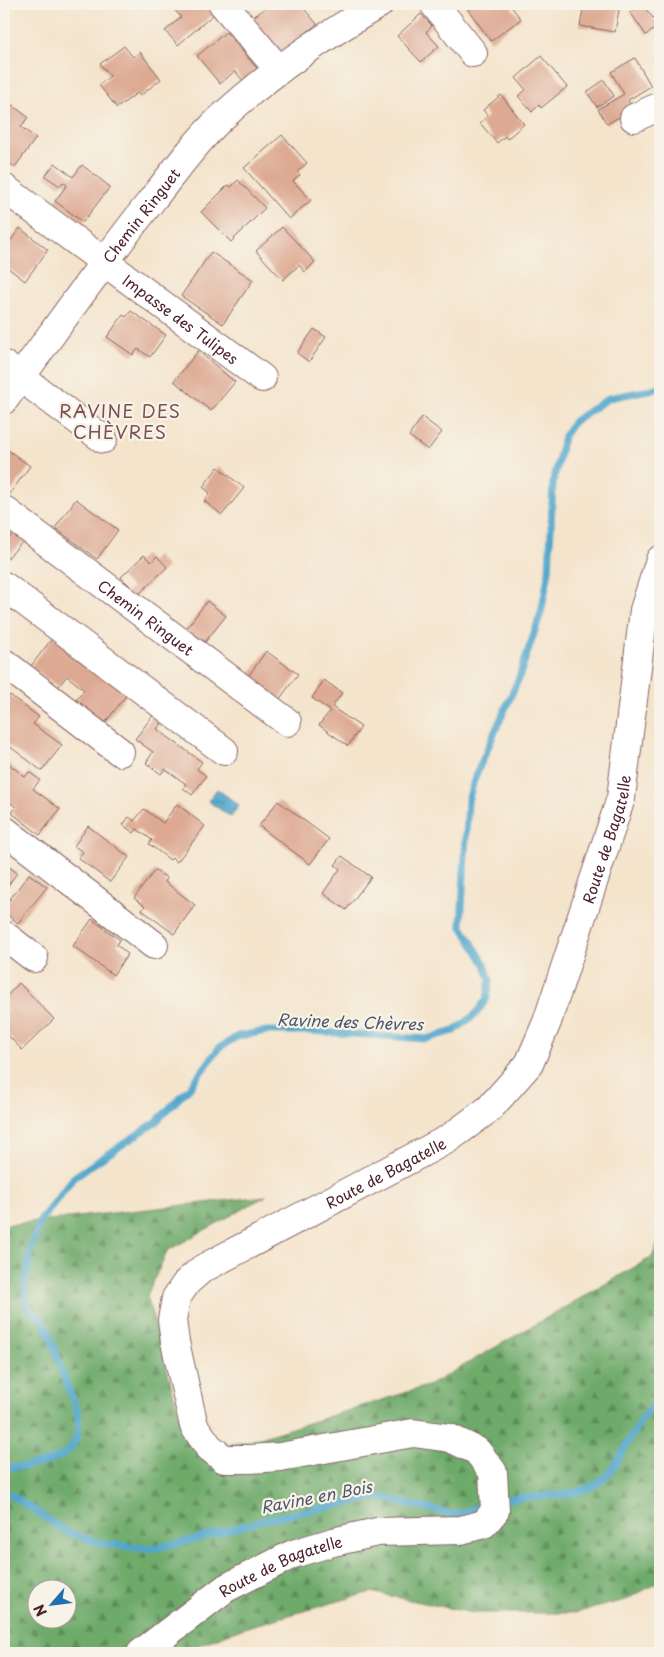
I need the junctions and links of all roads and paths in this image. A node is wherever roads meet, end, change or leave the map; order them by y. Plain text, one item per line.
1 (223, 4) edge
2 (379, 4) edge
3 (434, 4) edge
4 (473, 53) dead end
5 (279, 70) junction
6 (660, 106) edge
7 (634, 118) dead end
8 (4, 188) edge
9 (104, 261) junction
10 (12, 371) edge
11 (262, 378) dead end
12 (4, 400) edge
13 (103, 440) dead end
14 (4, 510) edge
15 (660, 560) edge
16 (4, 586) edge
17 (4, 663) edge
18 (287, 722) dead end
19 (224, 751) dead end
20 (120, 752) dead end
21 (4, 830) edge
22 (4, 935) edge
23 (154, 945) dead end
24 (34, 958) dead end
25 (141, 1653) edge

1 - 5 street
2 - 5 street, Chemin Ringuet
3 - 4 street
5 - 9 street, Chemin Ringuet
6 - 7 street
8 - 9 street, Impasse des Tulipes
9 - 10 street, Chemin Ringuet
9 - 11 street, Impasse des Tulipes
10 - 12 street, Chemin Ringuet
10 - 13 street
14 - 18 street, Chemin Ringuet
15 - 25 street, Route de Bagatelle
16 - 19 street
17 - 20 street
21 - 23 street
22 - 24 street

